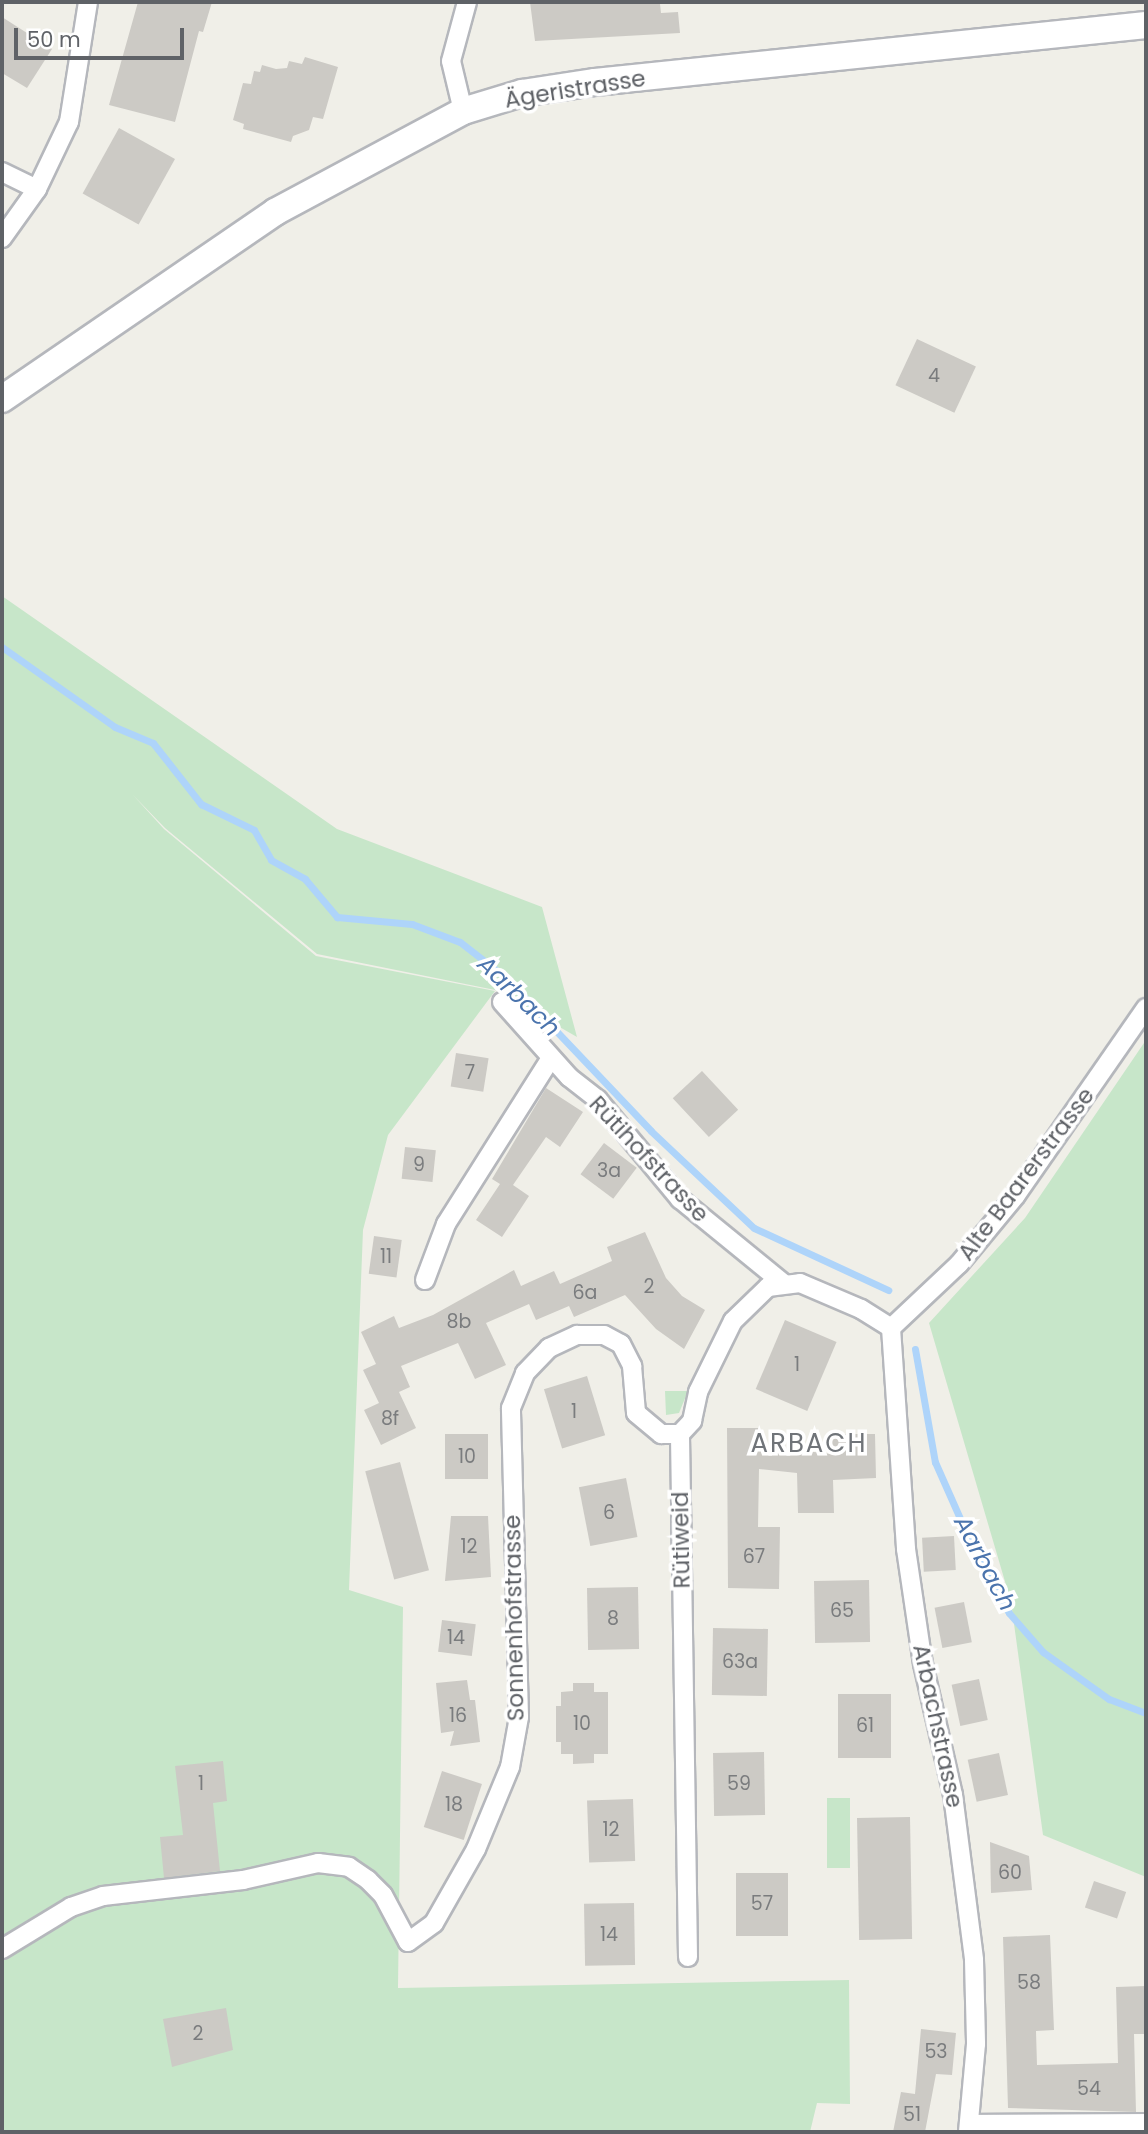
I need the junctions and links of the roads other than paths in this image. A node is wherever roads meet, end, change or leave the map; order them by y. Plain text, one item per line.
1 (88, 2) edge
2 (467, 2) edge
3 (1146, 25) edge
4 (463, 111) junction
5 (2, 172) edge
6 (37, 189) junction
7 (2, 238) edge
8 (4, 392) edge
9 (502, 1002) dead end
10 (1146, 1008) edge
11 (551, 1058) junction
12 (425, 1279) dead end
13 (783, 1283) junction
14 (891, 1328) junction
15 (680, 1434) junction
16 (2, 1949) edge
17 (688, 1956) dead end
18 (1146, 2123) edge
19 (969, 2128) edge

1 - 6 street
2 - 4 street
3 - 4 main road, Ägeristrasse
4 - 8 main road, Ägeristrasse
5 - 6 street
6 - 7 street
9 - 11 street, Rütihofstrasse
10 - 14 street, Alte Baarerstrasse
11 - 12 street
11 - 13 street, Rütihofstrasse
13 - 14 street
13 - 15 street, Rütiweid
14 - 19 street, Arbachstrasse
15 - 16 street, Sonnenhofstrasse
15 - 17 street, Rütiweid
18 - 19 street, Arbachstrasse

